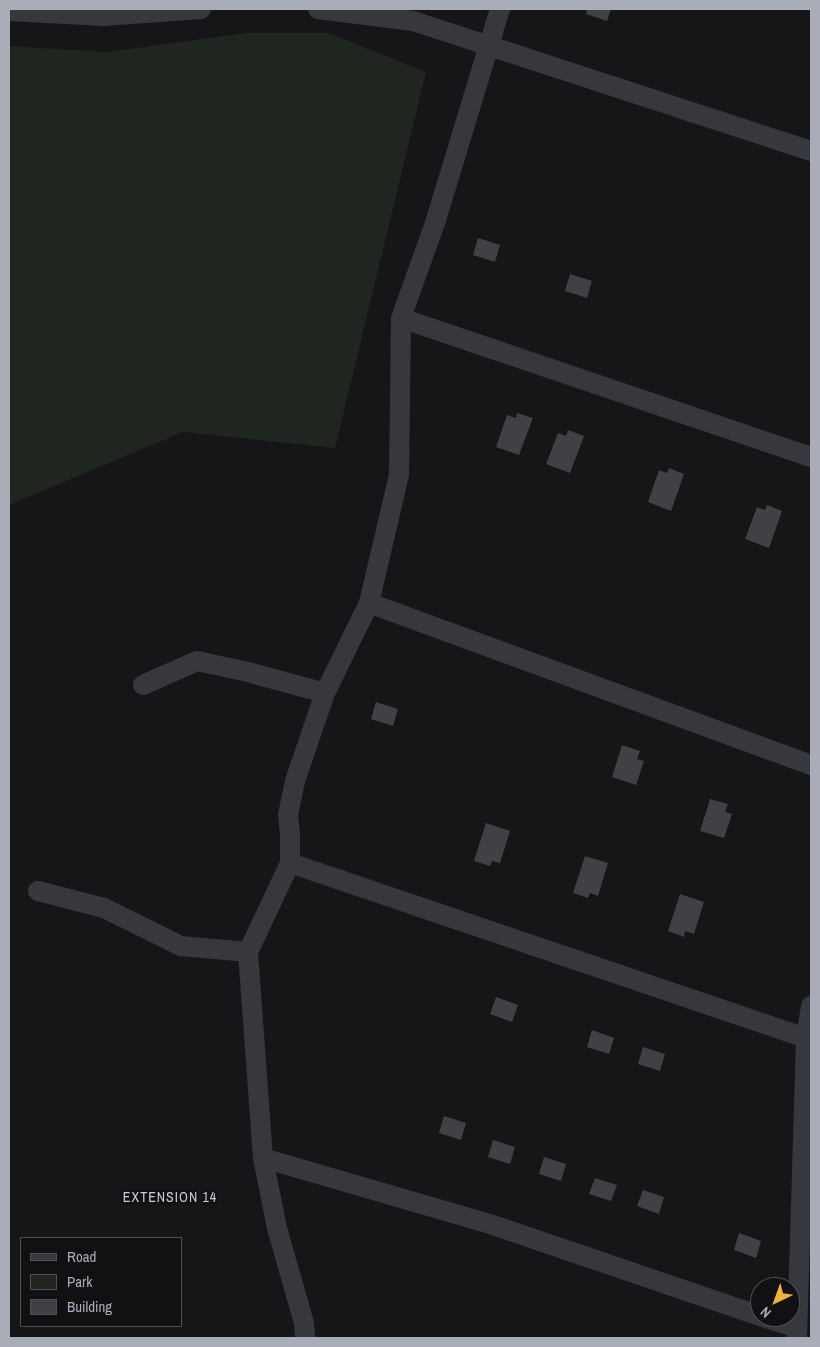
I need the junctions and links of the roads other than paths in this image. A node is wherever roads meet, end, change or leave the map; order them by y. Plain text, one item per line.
1 (200, 9) edge
2 (318, 9) edge
3 (500, 9) edge
4 (9, 11) edge
5 (489, 46) junction
6 (811, 151) edge
7 (402, 318) junction
8 (811, 457) edge
9 (369, 603) junction
10 (143, 685) dead end
11 (325, 693) junction
12 (811, 765) edge
13 (290, 863) junction
14 (38, 891) dead end
15 (248, 952) junction
16 (811, 1006) edge
17 (806, 1038) junction
18 (262, 1158) junction
19 (750, 1312) edge
20 (784, 1327) edge
21 (796, 1333) edge
22 (305, 1338) edge

1 - 4 street
2 - 5 street
3 - 5 street
5 - 6 street
5 - 7 street
7 - 8 street
7 - 9 street
9 - 11 street
9 - 12 street
10 - 11 street
11 - 13 street
13 - 15 street
13 - 17 street
14 - 15 street
15 - 18 street
16 - 17 street
17 - 21 street
18 - 19 street
18 - 22 street
20 - 21 street

